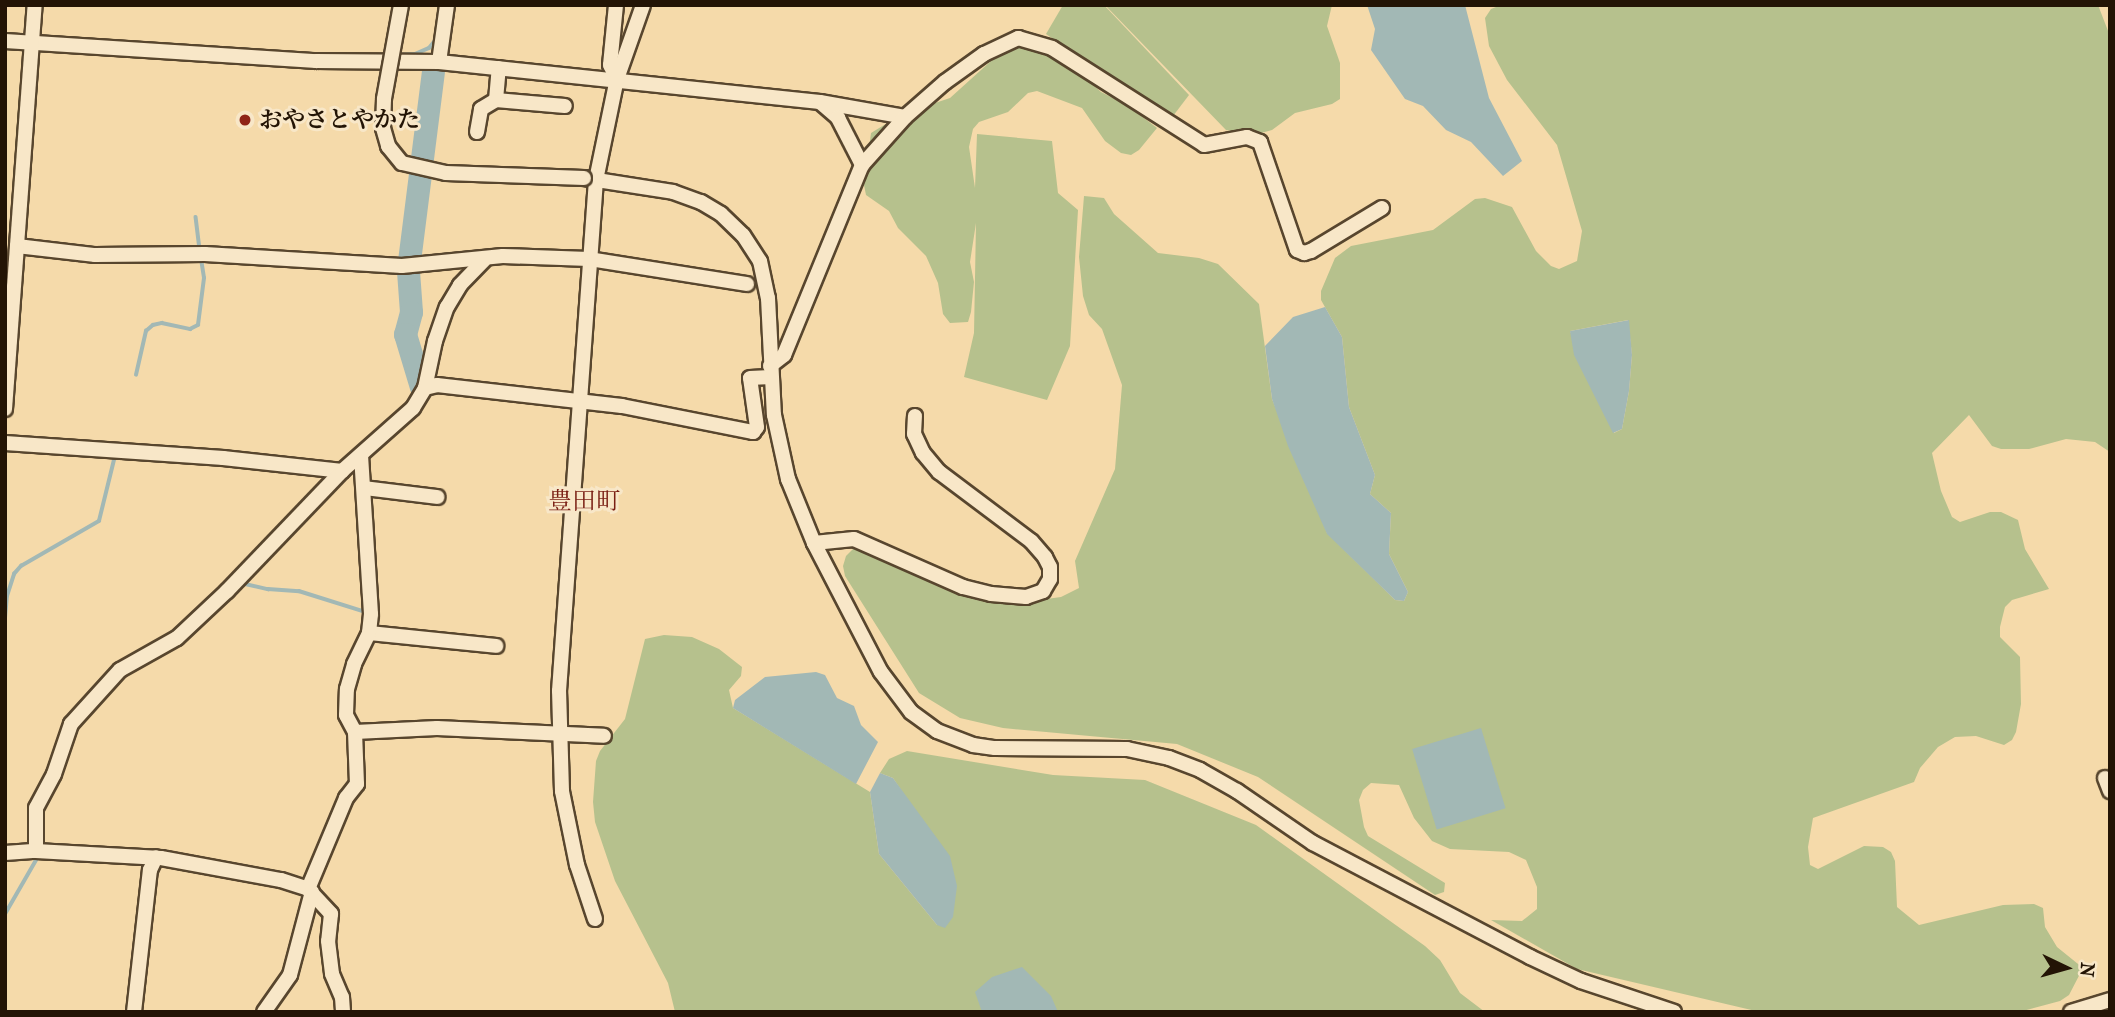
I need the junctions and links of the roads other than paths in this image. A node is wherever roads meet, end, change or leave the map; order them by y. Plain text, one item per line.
1 (35, 5) edge
2 (401, 5) edge
3 (447, 5) edge
4 (616, 5) edge
5 (643, 5) edge
6 (5, 41) edge
7 (33, 41) junction
8 (439, 62) junction
9 (499, 68) junction
10 (617, 79) junction
11 (496, 100) junction
12 (820, 102) junction
13 (565, 106) dead end
14 (905, 117) junction
15 (477, 132) dead end
16 (862, 165) junction
17 (590, 179) junction
18 (1381, 208) dead end
19 (17, 246) junction
20 (589, 259) junction
21 (484, 260) junction
22 (747, 284) dead end
23 (770, 372) junction
24 (425, 388) junction
25 (581, 402) junction
26 (5, 409) edge
27 (915, 416) dead end
28 (5, 443) edge
29 (361, 455) junction
30 (342, 471) junction
31 (364, 488) junction
32 (437, 497) dead end
33 (814, 543) junction
34 (369, 633) junction
35 (496, 646) dead end
36 (355, 732) junction
37 (559, 733) junction
38 (604, 736) dead end
39 (36, 850) junction
40 (5, 853) edge
41 (156, 857) junction
42 (310, 890) junction
43 (595, 919) dead end
44 (2110, 1000) edge
45 (134, 1012) edge
46 (264, 1012) edge
47 (343, 1012) edge
48 (1674, 1012) edge
49 (2071, 1012) edge

1 - 7 street
2 - 17 street, bridge
3 - 8 street
4 - 10 street
5 - 10 street
6 - 7 street
7 - 8 street
7 - 19 street
8 - 9 street
9 - 10 street
9 - 11 street
10 - 12 street
10 - 17 street
11 - 13 street
11 - 15 street
12 - 14 street
12 - 16 street
14 - 16 street
14 - 18 street
16 - 23 street
17 - 20 street
17 - 23 street
19 - 21 street
19 - 26 street
20 - 21 street
20 - 22 street
20 - 25 street
21 - 24 street
23 - 25 street
23 - 33 street
24 - 25 street
24 - 29 street
25 - 37 street
27 - 33 street
28 - 30 street
29 - 30 street
29 - 31 street
30 - 39 street
31 - 32 street
31 - 34 street
33 - 48 street
34 - 35 street
34 - 36 street
36 - 37 street
36 - 42 street
37 - 38 street
37 - 43 street
39 - 40 street
39 - 41 street
41 - 42 street
41 - 45 street
42 - 46 street
42 - 47 street
44 - 49 street

